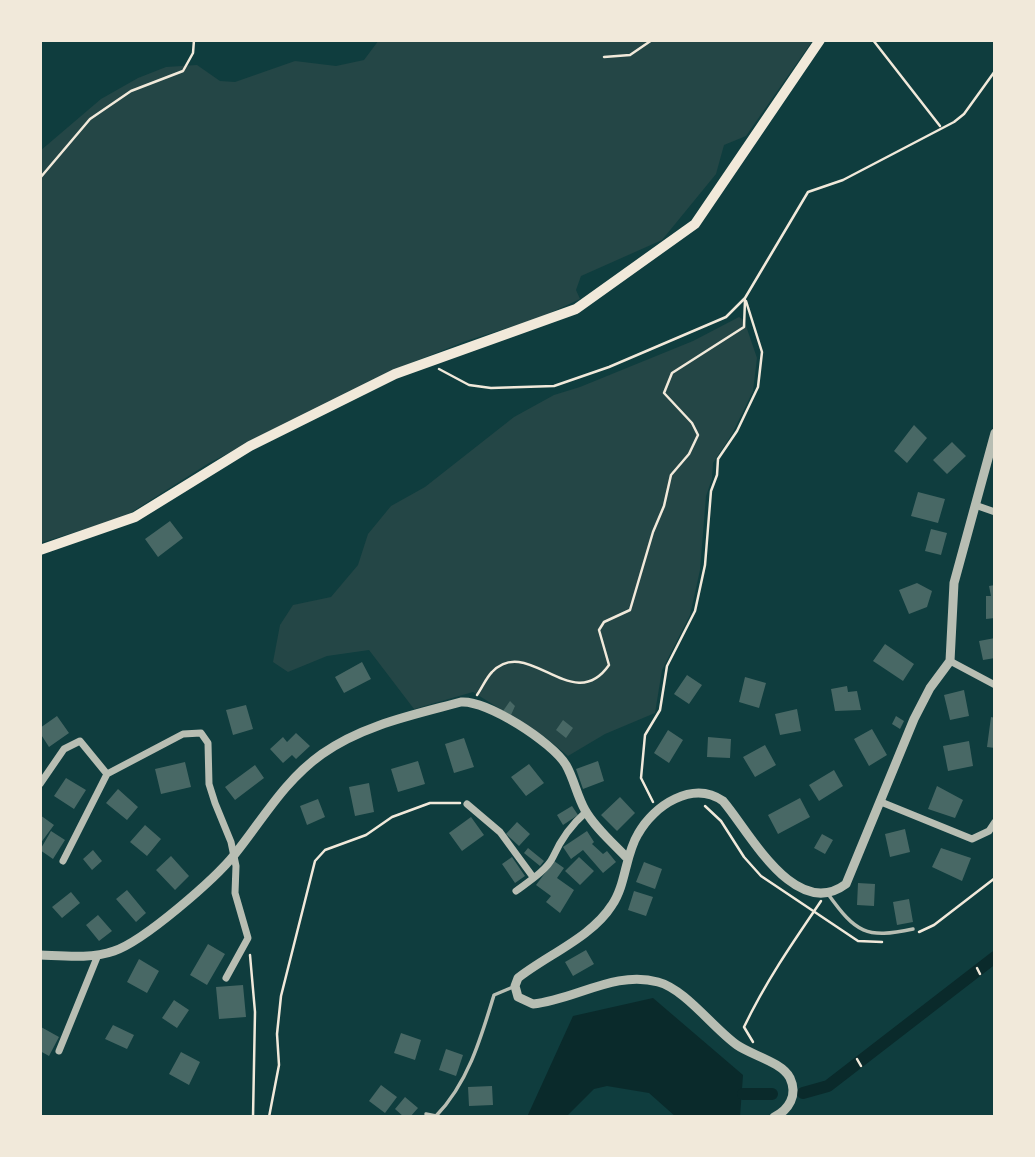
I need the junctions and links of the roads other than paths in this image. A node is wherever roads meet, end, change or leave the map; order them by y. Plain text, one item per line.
1 (820, 40) edge
2 (995, 433) edge
3 (975, 505) junction
4 (995, 512) edge
5 (40, 550) edge
6 (950, 661) junction
7 (995, 685) edge
8 (107, 774) junction
9 (40, 784) edge
10 (881, 802) junction
11 (467, 804) road end
12 (586, 812) junction
13 (995, 822) edge
14 (233, 856) junction
15 (628, 859) junction
16 (63, 861) dead end
17 (533, 877) junction
18 (516, 891) dead end
19 (827, 892) junction
20 (913, 929) dead end
21 (98, 955) junction
22 (40, 956) edge
23 (226, 978) dead end
24 (515, 986) junction
25 (59, 1051) dead end
26 (426, 1114) dead end
27 (774, 1117) edge

1 - 5 main road
2 - 3 street
3 - 4 street
3 - 6 street
6 - 7 street
6 - 10 street
8 - 9 street
8 - 14 street
8 - 16 street
10 - 13 street
10 - 19 street
11 - 17 street
12 - 14 street
12 - 15 street
12 - 17 street
14 - 21 street
14 - 23 street
15 - 19 street
15 - 24 street
17 - 18 street
19 - 20 lane
21 - 22 street
21 - 25 street
24 - 26 lane
24 - 27 street

